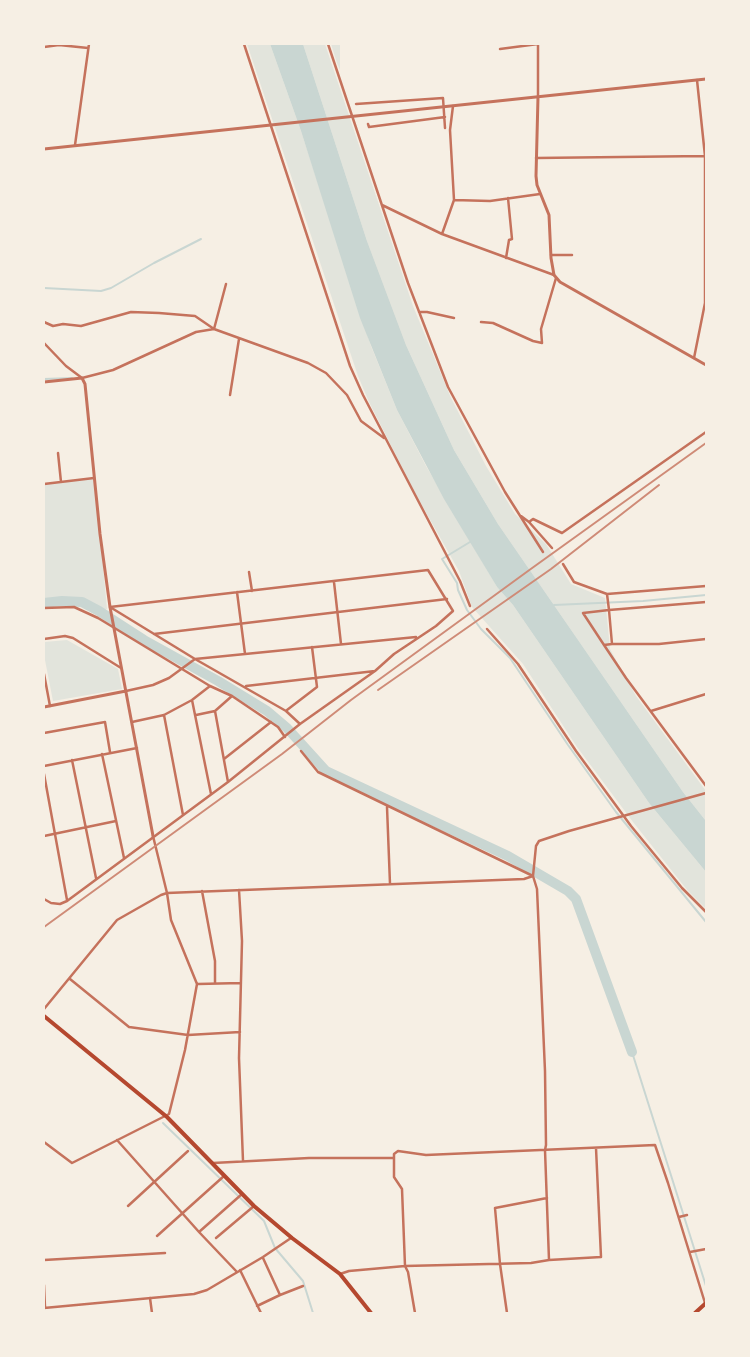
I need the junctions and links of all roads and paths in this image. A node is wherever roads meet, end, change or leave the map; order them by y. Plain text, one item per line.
1 (89, 44) edge
2 (244, 44) edge
3 (328, 44) edge
4 (538, 44) edge
5 (44, 47) edge
6 (88, 48) junction
7 (500, 50) dead end
8 (706, 79) edge
9 (697, 80) junction
10 (538, 97) junction
11 (364, 103) junction
12 (356, 104) dead end
13 (453, 106) junction
14 (445, 107) junction
15 (365, 108) dead end
16 (349, 116) junction
17 (445, 117) junction
18 (368, 124) dead end
19 (273, 125) junction
20 (445, 128) dead end
21 (75, 145) junction
22 (705, 146) edge
23 (44, 149) edge
24 (705, 156) edge
25 (536, 158) junction
26 (540, 194) junction
27 (508, 198) junction
28 (454, 200) junction
29 (382, 206) junction
30 (442, 234) junction
31 (551, 255) junction
32 (572, 255) dead end
33 (506, 258) junction
34 (555, 276) junction
35 (226, 284) dead end
36 (419, 312) junction
37 (454, 318) dead end
38 (44, 322) edge
39 (481, 322) dead end
40 (214, 329) junction
41 (239, 339) junction
42 (44, 343) edge
43 (694, 358) junction
44 (706, 365) edge
45 (82, 378) junction
46 (44, 382) edge
47 (230, 395) dead end
48 (706, 432) edge
49 (385, 438) junction
50 (58, 453) dead end
51 (95, 478) junction
52 (61, 482) junction
53 (44, 484) edge
54 (518, 513) junction
55 (529, 522) junction
56 (552, 548) dead end
57 (543, 552) dead end
58 (564, 564) dead end
59 (249, 572) dead end
60 (334, 582) junction
61 (706, 586) edge
62 (252, 591) junction
63 (237, 592) junction
64 (607, 594) junction
65 (447, 599) junction
66 (706, 602) edge
67 (470, 606) dead end
68 (110, 607) junction
69 (44, 608) edge
70 (609, 610) junction
71 (338, 612) junction
72 (241, 624) junction
73 (114, 626) junction
74 (487, 629) dead end
75 (154, 634) junction
76 (418, 637) junction
77 (44, 639) edge
78 (706, 639) edge
79 (341, 644) junction
80 (612, 644) junction
81 (604, 645) junction
82 (312, 647) junction
83 (245, 654) junction
84 (194, 660) junction
85 (182, 667) junction
86 (121, 668) junction
87 (375, 671) junction
88 (44, 674) edge
89 (316, 678) junction
90 (210, 686) junction
91 (244, 686) junction
92 (126, 692) junction
93 (706, 694) edge
94 (232, 696) junction
95 (192, 700) junction
96 (50, 706) junction
97 (44, 707) edge
98 (215, 711) junction
99 (286, 711) junction
100 (651, 711) junction
101 (164, 715) junction
102 (196, 715) junction
103 (132, 722) junction
104 (271, 722) junction
105 (298, 726) junction
106 (44, 733) edge
107 (286, 736) junction
108 (137, 748) junction
109 (300, 751) dead end
110 (110, 752) junction
111 (102, 754) junction
112 (224, 759) junction
113 (72, 760) junction
114 (44, 766) edge
115 (44, 774) edge
116 (228, 782) junction
117 (706, 786) edge
118 (706, 793) edge
119 (211, 795) junction
120 (387, 807) junction
121 (183, 815) junction
122 (624, 816) junction
123 (116, 821) junction
124 (86, 828) junction
125 (55, 834) junction
126 (44, 836) edge
127 (153, 836) junction
128 (124, 858) junction
129 (533, 876) junction
130 (96, 878) junction
131 (390, 884) junction
132 (239, 890) junction
133 (202, 891) junction
134 (167, 893) junction
135 (44, 899) edge
136 (67, 901) junction
137 (706, 912) edge
138 (70, 979) junction
139 (215, 982) junction
140 (241, 983) junction
141 (197, 984) junction
142 (44, 1009) edge
143 (44, 1016) edge
144 (240, 1032) junction
145 (188, 1035) junction
146 (166, 1117) junction
147 (117, 1140) junction
148 (44, 1142) edge
149 (596, 1148) junction
150 (545, 1150) junction
151 (188, 1151) dead end
152 (394, 1158) junction
153 (243, 1161) junction
154 (211, 1163) junction
155 (224, 1176) junction
156 (155, 1183) junction
157 (242, 1194) junction
158 (547, 1198) junction
159 (128, 1206) dead end
160 (254, 1206) junction
161 (183, 1214) junction
162 (687, 1215) dead end
163 (679, 1217) junction
164 (199, 1232) junction
165 (157, 1236) dead end
166 (216, 1238) dead end
167 (292, 1238) junction
168 (706, 1249) edge
169 (164, 1252) dead end
170 (691, 1252) junction
171 (263, 1257) junction
172 (44, 1260) edge
173 (549, 1260) junction
174 (500, 1264) junction
175 (405, 1266) junction
176 (240, 1270) junction
177 (237, 1272) junction
178 (340, 1274) junction
179 (44, 1285) edge
180 (303, 1286) dead end
181 (280, 1295) junction
182 (150, 1298) junction
183 (706, 1304) edge
184 (257, 1306) junction
185 (44, 1308) edge
186 (152, 1313) edge
187 (261, 1313) edge
188 (371, 1313) edge
189 (415, 1313) edge
190 (508, 1313) edge
191 (695, 1313) edge

1 - 6 street
2 - 19 street
3 - 16 street
4 - 7 street
4 - 10 street
5 - 6 street
6 - 21 street
8 - 9 street
9 - 10 street
9 - 22 street
10 - 13 street
10 - 25 street
11 - 12 street
11 - 14 street
11 - 15 street
13 - 14 street
13 - 28 street
14 - 16 street
14 - 17 street
16 - 19 street
16 - 29 street
17 - 18 street
17 - 20 street
19 - 21 street
19 - 49 street
21 - 23 street
22 - 24 street
24 - 25 street
24 - 43 street
25 - 26 street
26 - 27 street
26 - 31 street
27 - 28 street
27 - 33 street
28 - 30 street
29 - 30 street
29 - 36 street
30 - 33 street
31 - 32 street
31 - 34 street
33 - 34 street
34 - 39 street
34 - 43 street
35 - 40 street
36 - 37 street
36 - 54 street
38 - 40 street
40 - 41 street
40 - 45 street
41 - 47 street
41 - 49 street
42 - 45 street
43 - 44 street
45 - 46 street
45 - 51 street
48 - 55 street
49 - 67 street
50 - 52 street
51 - 52 street
51 - 68 street
52 - 53 street
54 - 55 street
54 - 57 street
55 - 56 street
58 - 64 street
59 - 62 street
60 - 62 street
60 - 65 street
60 - 71 street
61 - 64 street
62 - 63 street
63 - 68 street
63 - 72 street
64 - 70 street
65 - 71 street
65 - 76 street
66 - 70 street
68 - 73 street
68 - 75 street
69 - 73 street
70 - 80 street
70 - 81 street
71 - 72 street
71 - 79 street
72 - 75 street
72 - 83 street
73 - 85 street
73 - 86 street
74 - 122 street
75 - 84 street
76 - 79 street
76 - 87 street
77 - 86 street
78 - 80 street
79 - 82 street
80 - 81 street
81 - 100 street
82 - 83 street
82 - 89 street
83 - 84 street
84 - 85 street
84 - 91 street
85 - 90 street
85 - 92 street
86 - 92 street
87 - 89 street
87 - 105 street
88 - 96 street
89 - 91 street
89 - 99 street
90 - 94 street
90 - 95 street
91 - 99 street
92 - 96 street
92 - 103 street
93 - 100 street
94 - 98 street
94 - 104 street
95 - 101 street
95 - 102 street
96 - 97 street
98 - 102 street
98 - 112 street
99 - 105 street
100 - 117 street
101 - 103 street
101 - 121 street
102 - 119 street
103 - 108 street
104 - 107 street
104 - 112 street
105 - 107 street
106 - 110 street
107 - 116 street
108 - 110 street
108 - 127 street
109 - 120 street
110 - 111 street
111 - 113 street
111 - 123 street
112 - 116 street
113 - 114 street
113 - 124 street
115 - 125 street
116 - 119 street
118 - 122 street
119 - 121 street
120 - 129 street
120 - 131 street
121 - 127 street
122 - 129 street
122 - 137 street
123 - 124 street
123 - 128 street
124 - 125 street
124 - 130 street
125 - 126 street
125 - 136 street
127 - 128 street
127 - 134 street
128 - 130 street
129 - 131 street
129 - 150 street
130 - 136 street
131 - 132 street
132 - 133 street
132 - 140 street
133 - 134 street
133 - 139 street
134 - 138 street
134 - 141 street
135 - 136 street
138 - 142 street
138 - 145 street
139 - 140 street
139 - 141 street
140 - 144 street
141 - 145 street
143 - 146 main road
144 - 145 street
144 - 153 street
145 - 146 street
146 - 147 street
146 - 154 main road
147 - 148 street
147 - 156 street
149 - 150 street
149 - 163 street
149 - 173 street
150 - 152 street
150 - 158 street
151 - 156 street
152 - 153 street
152 - 175 street
153 - 154 street
154 - 155 main road
155 - 157 main road
155 - 161 street
156 - 159 street
156 - 161 street
157 - 160 main road
157 - 164 street
158 - 173 street
158 - 174 street
160 - 166 street
160 - 167 main road
161 - 164 street
161 - 165 street
162 - 163 street
163 - 170 street
164 - 177 street
167 - 171 street
167 - 178 main road
168 - 170 street
169 - 172 street
170 - 183 street
171 - 176 street
171 - 181 street
173 - 174 street
174 - 175 street
174 - 190 street
175 - 178 street
175 - 189 street
176 - 177 street
176 - 184 street
177 - 182 street
178 - 188 main road
179 - 185 street
180 - 181 street
181 - 184 street
182 - 185 street
182 - 186 street
183 - 191 main road
184 - 187 street

